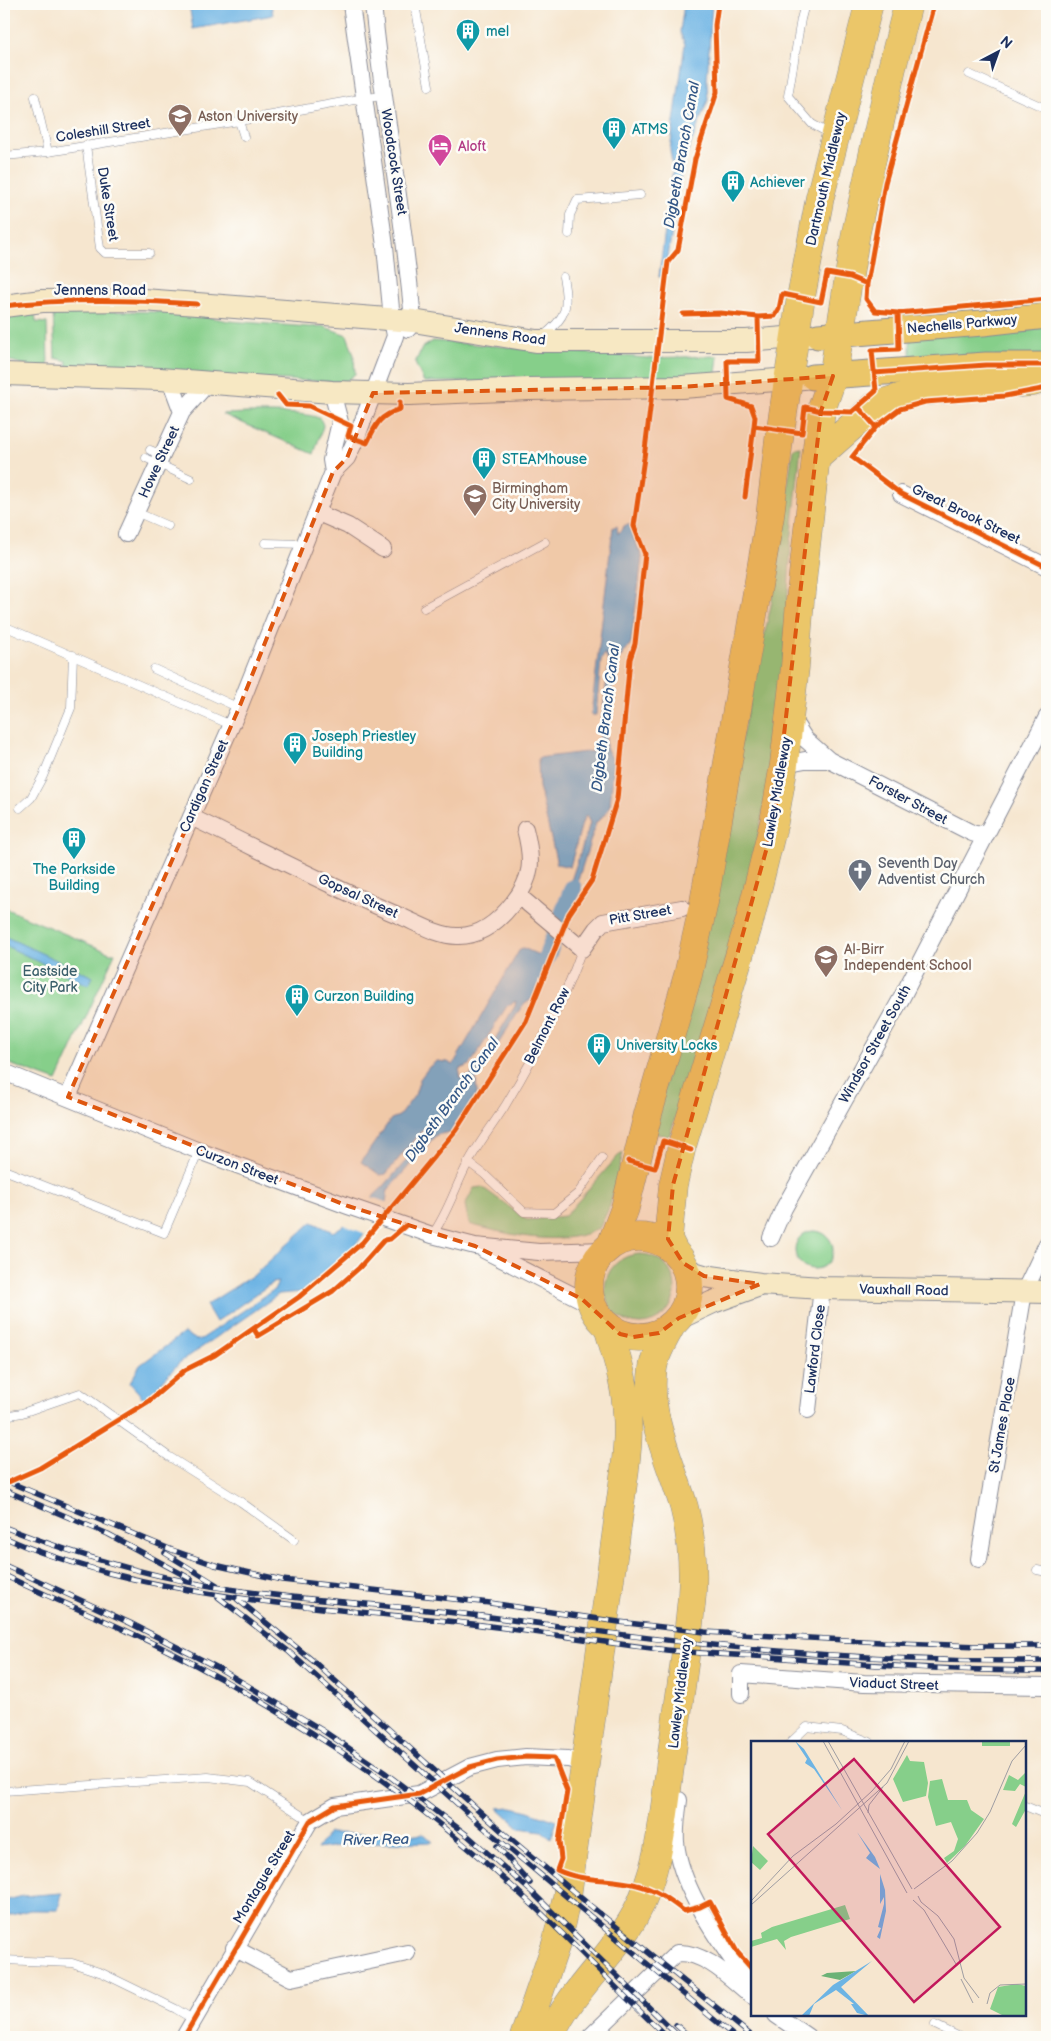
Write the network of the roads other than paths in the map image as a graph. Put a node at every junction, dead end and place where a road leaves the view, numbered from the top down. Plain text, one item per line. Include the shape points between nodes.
1 (351, 4) edge
2 (373, 4) edge
3 (415, 4) edge
4 (806, 4) edge
5 (869, 4) edge
6 (908, 4) edge
7 (969, 74) dead end
8 (429, 86) dead end
9 (35, 96) dead end
10 (384, 96) junction
11 (365, 98) junction
12 (1047, 109) edge
13 (239, 121) junction
14 (244, 137) dead end
15 (835, 137) junction
16 (86, 145) junction
17 (48, 152) junction
18 (4, 156) edge
19 (640, 195) dead end
20 (569, 234) dead end
21 (149, 253) dead end
22 (563, 277) dead end
23 (4, 306) edge
24 (1047, 316) edge
25 (400, 325) junction
26 (536, 341) junction
27 (814, 356) junction
28 (1047, 365) edge
29 (4, 374) edge
30 (1047, 377) edge
31 (170, 380) junction
32 (208, 383) junction
33 (359, 389) junction
34 (182, 412) junction
35 (154, 456) junction
36 (818, 457) junction
37 (333, 472) junction
38 (191, 479) dead end
39 (901, 494) dead end
40 (136, 512) junction
41 (318, 513) junction
42 (168, 526) dead end
43 (126, 534) dead end
44 (545, 542) dead end
45 (264, 543) dead end
46 (305, 544) junction
47 (382, 549) dead end
48 (1047, 567) edge
49 (424, 608) dead end
50 (4, 626) edge
51 (73, 656) junction
52 (154, 670) dead end
53 (239, 708) junction
54 (790, 716) junction
55 (1047, 717) edge
56 (232, 725) junction
57 (829, 760) junction
58 (784, 764) junction
59 (20, 808) dead end
60 (191, 816) junction
61 (525, 829) dead end
62 (988, 830) junction
63 (519, 896) junction
64 (682, 908) dead end
65 (582, 949) junction
66 (4, 1072) edge
67 (68, 1097) junction
68 (199, 1150) junction
69 (602, 1158) dead end
70 (468, 1162) junction
71 (4, 1170) edge
72 (432, 1235) junction
73 (771, 1238) dead end
74 (1047, 1244) edge
75 (475, 1246) junction
76 (608, 1248) junction
77 (678, 1257) junction
78 (760, 1284) junction
79 (822, 1288) junction
80 (1024, 1292) junction
81 (1047, 1292) edge
82 (592, 1305) junction
83 (675, 1322) junction
84 (608, 1327) junction
85 (808, 1410) dead end
86 (4, 1416) edge
87 (294, 1540) dead end
88 (979, 1559) dead end
89 (1037, 1570) dead end
90 (1047, 1572) edge
91 (685, 1656) junction
92 (1047, 1686) edge
93 (741, 1694) dead end
94 (792, 1741) edge
95 (867, 1741) edge
96 (585, 1763) junction
97 (4, 1791) edge
98 (1026, 1806) edge
99 (1047, 1815) edge
100 (310, 1821) junction
101 (234, 1948) junction
102 (406, 1953) dead end
103 (4, 1960) edge
104 (751, 1985) edge
105 (751, 1995) edge
106 (777, 2016) edge
107 (194, 2020) junction
108 (935, 2026) dead end
109 (184, 2037) edge
110 (524, 2037) edge
111 (550, 2037) edge
112 (590, 2037) edge
113 (808, 2037) edge
114 (960, 2037) edge

1 - 11 street, Woodcock Street
2 - 10 street, Woodcock Street
3 - 8 lane
4 - 15 lane via 800,19 788,96 812,124
5 - 15 highway, Dartmouth Middleway
6 - 27 highway via 858,223
7 - 12 lane
9 - 17 lane
10 - 11 lane, Coleshill Street
10 - 25 street, Woodcock Street via 407,249
11 - 13 lane, Coleshill Street
11 - 25 street, Woodcock Street via 385,246
13 - 14 lane
13 - 16 lane, Coleshill Street
15 - 27 highway, Dartmouth Middleway via 820,197
16 - 17 lane, Coleshill Street
16 - 21 lane, Duke Street via 100,248 105,253
17 - 18 lane, Coleshill Street
19 - 20 lane via 576,200 570,215
22 - 26 lane via 567,308 558,324
23 - 25 main road, Jennens Road via 42,301 143,300
24 - 27 main road, Nechells Parkway via 984,323
25 - 26 main road, Jennens Road
25 - 33 street
26 - 27 main road, Jennens Road via 746,341
27 - 28 main road via 986,366
27 - 33 main road via 682,387 409,394
27 - 36 highway, Lawley Middleway via 822,412
27 - 76 highway via 770,516 704,902 688,975 625,1208
29 - 31 main road
30 - 36 highway via 1033,382 918,392 876,405
31 - 32 main road
31 - 34 street, Howe Street
32 - 33 main road
32 - 34 street, Howe Street
33 - 37 street, Cardigan Street via 340,422 331,460
33 - 37 street, Cardigan Street via 347,458
34 - 35 street, Howe Street
35 - 38 lane
35 - 40 street, Howe Street
36 - 54 highway, Lawley Middleway
37 - 41 street, Cardigan Street
39 - 48 street, Great Brook Street
40 - 42 lane, Howe Street
40 - 43 street, Howe Street
41 - 46 street, Cardigan Street
41 - 47 street via 348,526
44 - 49 lane
45 - 46 lane
46 - 53 street, Cardigan Street
50 - 51 lane
51 - 56 lane via 140,682
51 - 59 lane via 71,708 43,776 31,798
52 - 53 lane
53 - 56 street, Cardigan Street
54 - 57 street, Forster Street via 805,739
54 - 58 highway, Lawley Middleway
55 - 62 street, Windsor Street South
56 - 60 street, Cardigan Street
57 - 58 street, Forster Street
57 - 62 street, Forster Street via 974,834
58 - 77 highway, Lawley Middleway via 774,822 749,923 672,1185 668,1239
60 - 63 street, Gopsal Street via 374,905 447,935 466,936 480,932 504,915
60 - 67 street, Cardigan Street
61 - 63 street via 530,876
62 - 73 street, Windsor Street South via 901,999 784,1208
63 - 65 street
64 - 65 street, Pitt Street via 604,922
65 - 70 lane, Belmont Row via 546,1032 506,1105
66 - 67 street, Curzon Street
67 - 68 street, Curzon Street
68 - 71 lane via 164,1233
68 - 72 street, Curzon Street
69 - 70 lane via 578,1193 554,1213 524,1212
70 - 72 lane, Belmont Row
72 - 75 street, Curzon Street
74 - 80 street, St James Place
75 - 76 street, Curzon Street via 539,1252
75 - 82 street, Curzon Street
76 - 77 highway via 627,1238 644,1237 660,1241
76 - 82 highway via 592,1270 589,1293
77 - 78 main road, Vauxhall Road via 694,1273
77 - 83 highway via 687,1272 689,1291 684,1310
78 - 79 main road, Vauxhall Road
78 - 83 main road, Vauxhall Road via 713,1302
79 - 80 main road, Vauxhall Road
79 - 85 street, Lawford Close
80 - 81 main road, Vauxhall Road
80 - 88 street, St James Place
82 - 84 highway
83 - 84 highway via 653,1335 633,1337
83 - 91 highway, Lawley Middleway via 655,1357 652,1391 654,1411 690,1537 692,1593
84 - 96 highway via 623,1382 628,1436
86 - 87 lane via 80,1393
89 - 90 lane
91 - 104 street via 690,1707 676,1827 680,1863 700,1908
91 - 111 highway, Lawley Middleway via 659,1846 648,1888 624,1933 565,2007
92 - 93 street, Viaduct Street via 864,1683 741,1674
94 - 95 lane via 807,1727 842,1731
96 - 100 street, Montague Street via 526,1757 497,1760 470,1768 419,1794 335,1806
96 - 110 highway via 558,1935
97 - 100 lane via 208,1777 250,1782
98 - 99 lane
100 - 101 street, Montague Street
101 - 102 street via 291,1978
101 - 107 street, Montague Street
103 - 107 lane via 72,1962 102,1973
105 - 112 street via 707,1962 677,1953
106 - 113 street
107 - 109 street, Montague Street
108 - 114 lane

